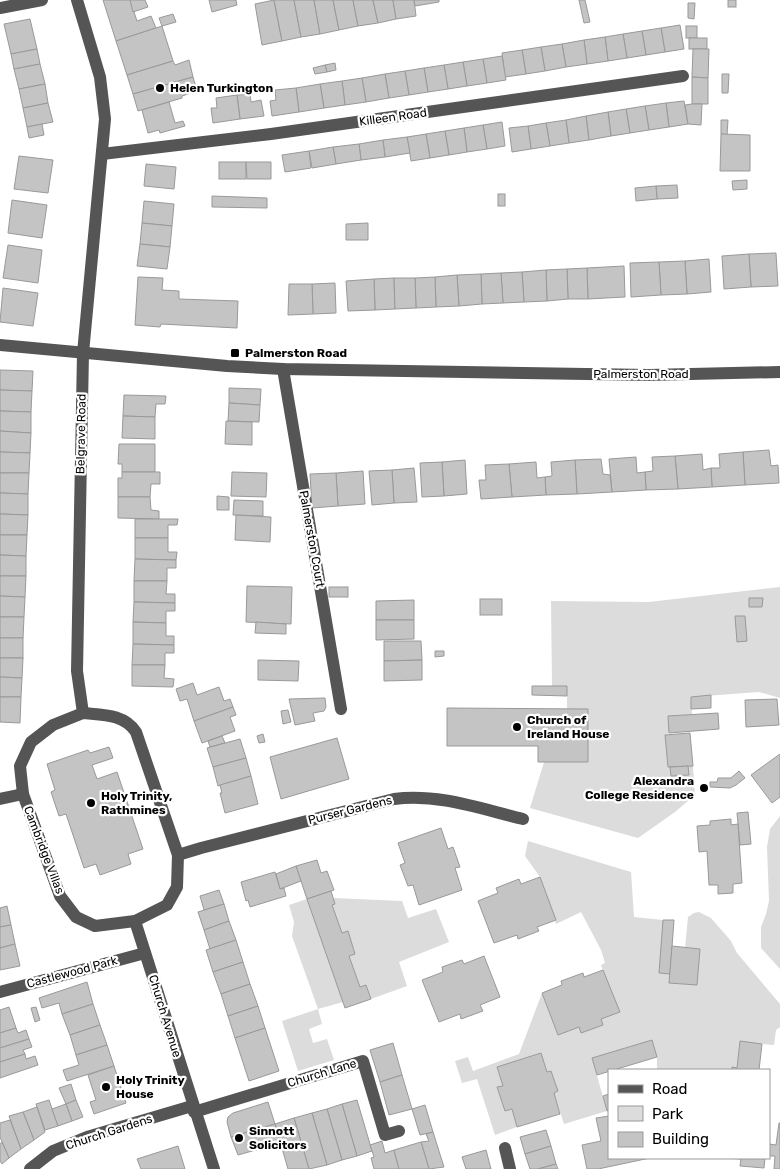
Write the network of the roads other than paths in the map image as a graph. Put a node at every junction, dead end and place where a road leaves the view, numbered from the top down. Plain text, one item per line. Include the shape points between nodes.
1 (42, 0) edge
2 (77, 0) edge
3 (0, 8) edge
4 (682, 76) dead end
5 (102, 154) junction
6 (0, 345) edge
7 (83, 353) junction
8 (283, 369) junction
9 (780, 372) edge
10 (341, 709) dead end
11 (83, 713) junction
12 (23, 794) junction
13 (0, 799) edge
14 (523, 820) dead end
15 (178, 855) junction
16 (135, 921) junction
17 (145, 953) junction
18 (0, 992) edge
19 (193, 1109) junction
20 (399, 1131) dead end
21 (505, 1148) dead end
22 (30, 1169) edge
23 (214, 1169) edge
24 (510, 1169) edge

1 - 3 street
2 - 5 street, Belgrave Road via 100,76 105,119
4 - 5 street, Killeen Road via 271,134
5 - 7 street, Belgrave Road
6 - 7 street, Palmerston Road
7 - 8 street, Palmerston Road
7 - 11 street, Belgrave Road via 77,671
8 - 9 street, Palmerston Road via 649,375
8 - 10 street, Palmerston Court
11 - 12 street, Cambridge Villas via 53,725 31,742 20,766
11 - 15 street, Cambridge Villas via 112,715 131,724
12 - 13 street
12 - 16 street, Cambridge Villas via 60,896 76,917 95,926
14 - 15 street, Purser Gardens via 447,801 412,796
15 - 16 street, Cambridge Villas via 177,887 167,905
16 - 17 street, Church Avenue
17 - 18 street, Castlewood Park
17 - 19 street, Church Avenue
19 - 20 street, Church Lane via 363,1061 385,1135
19 - 22 street, Church Gardens via 87,1137 54,1151
19 - 23 street, Church Avenue
21 - 24 street

